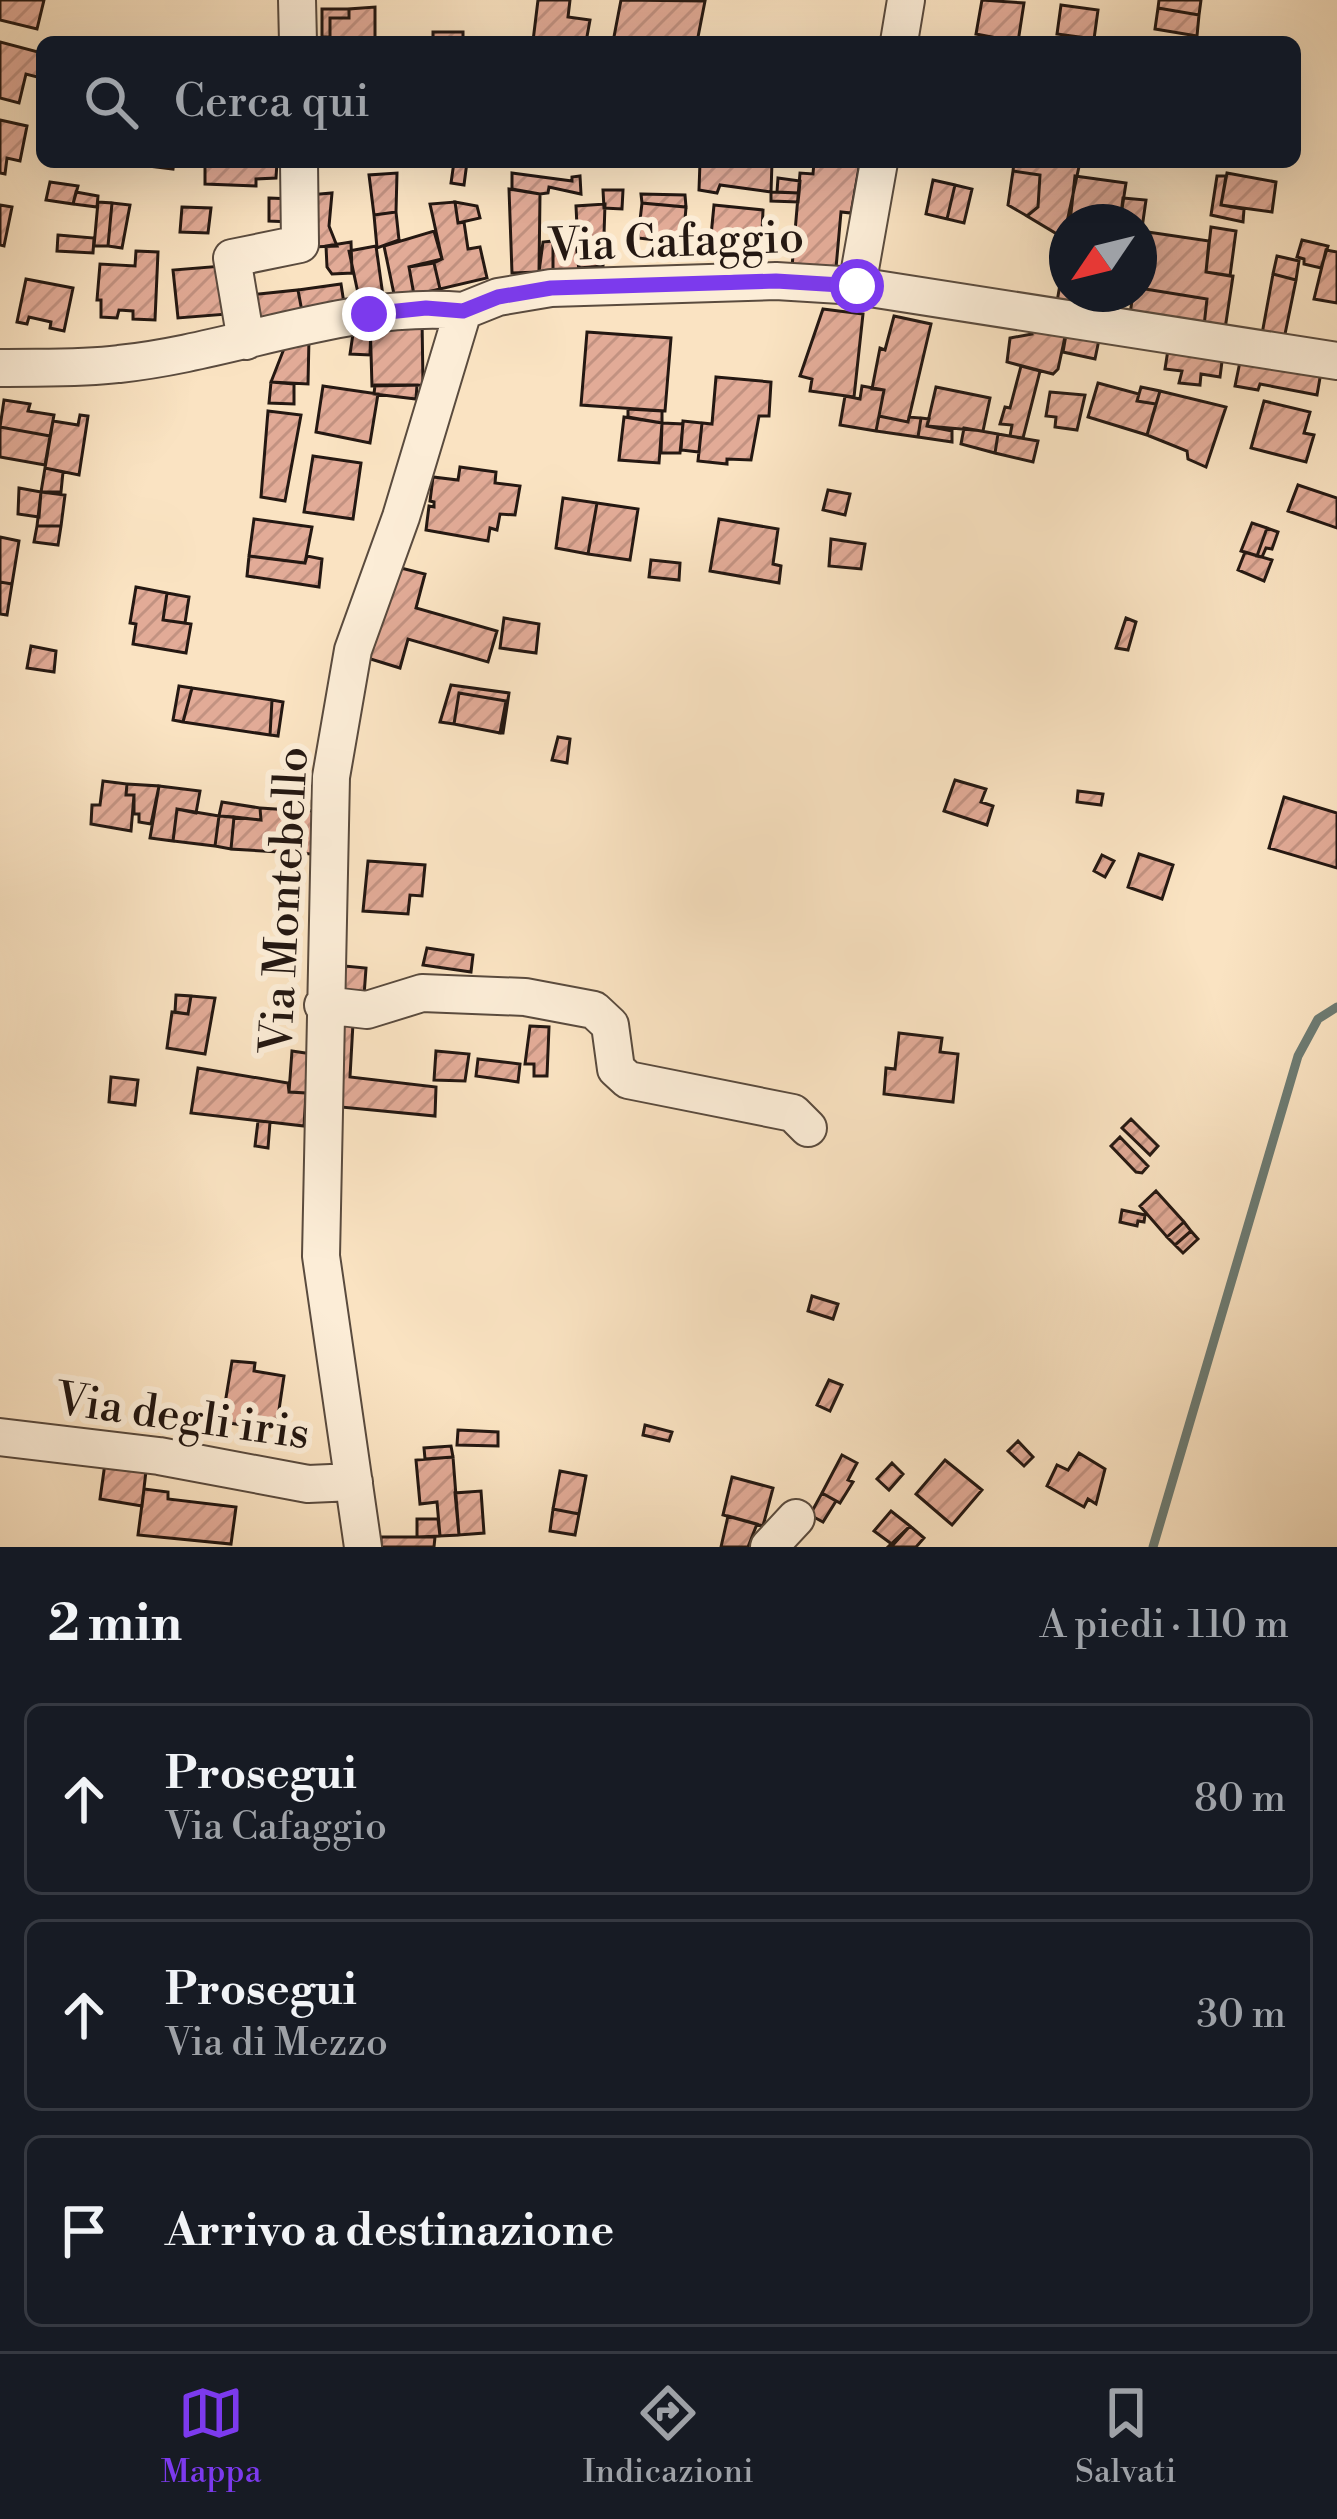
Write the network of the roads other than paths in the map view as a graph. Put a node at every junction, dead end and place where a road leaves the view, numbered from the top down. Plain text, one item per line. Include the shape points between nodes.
1 (297, 0) edge
2 (906, 0) edge
3 (298, 36) edge
4 (900, 36) edge
5 (299, 168) edge
6 (878, 168) edge
7 (857, 286) junction
8 (463, 311) junction
9 (246, 341) junction
10 (1337, 361) edge
11 (0, 368) edge
12 (323, 1005) junction
13 (808, 1128) dead end
14 (0, 1437) edge
15 (354, 1482) junction
16 (796, 1518) dead end
17 (364, 1547) edge
18 (769, 1547) edge

1 - 3 street
2 - 4 street
5 - 9 street via 300,244 232,258
6 - 7 street
7 - 8 street, Via Cafaggio via 551,288
7 - 10 street, Via Cafaggio
8 - 9 street via 369,314
8 - 12 street, Via Montebello via 353,650 331,777
9 - 11 street via 118,364
12 - 13 street via 367,1010 422,993 593,1010 610,1025 616,1069 628,1080 793,1112
12 - 15 street, Via Montebello via 321,1256
14 - 15 street, Via degli iris via 308,1484
15 - 17 street, Via Montebello
16 - 18 street

